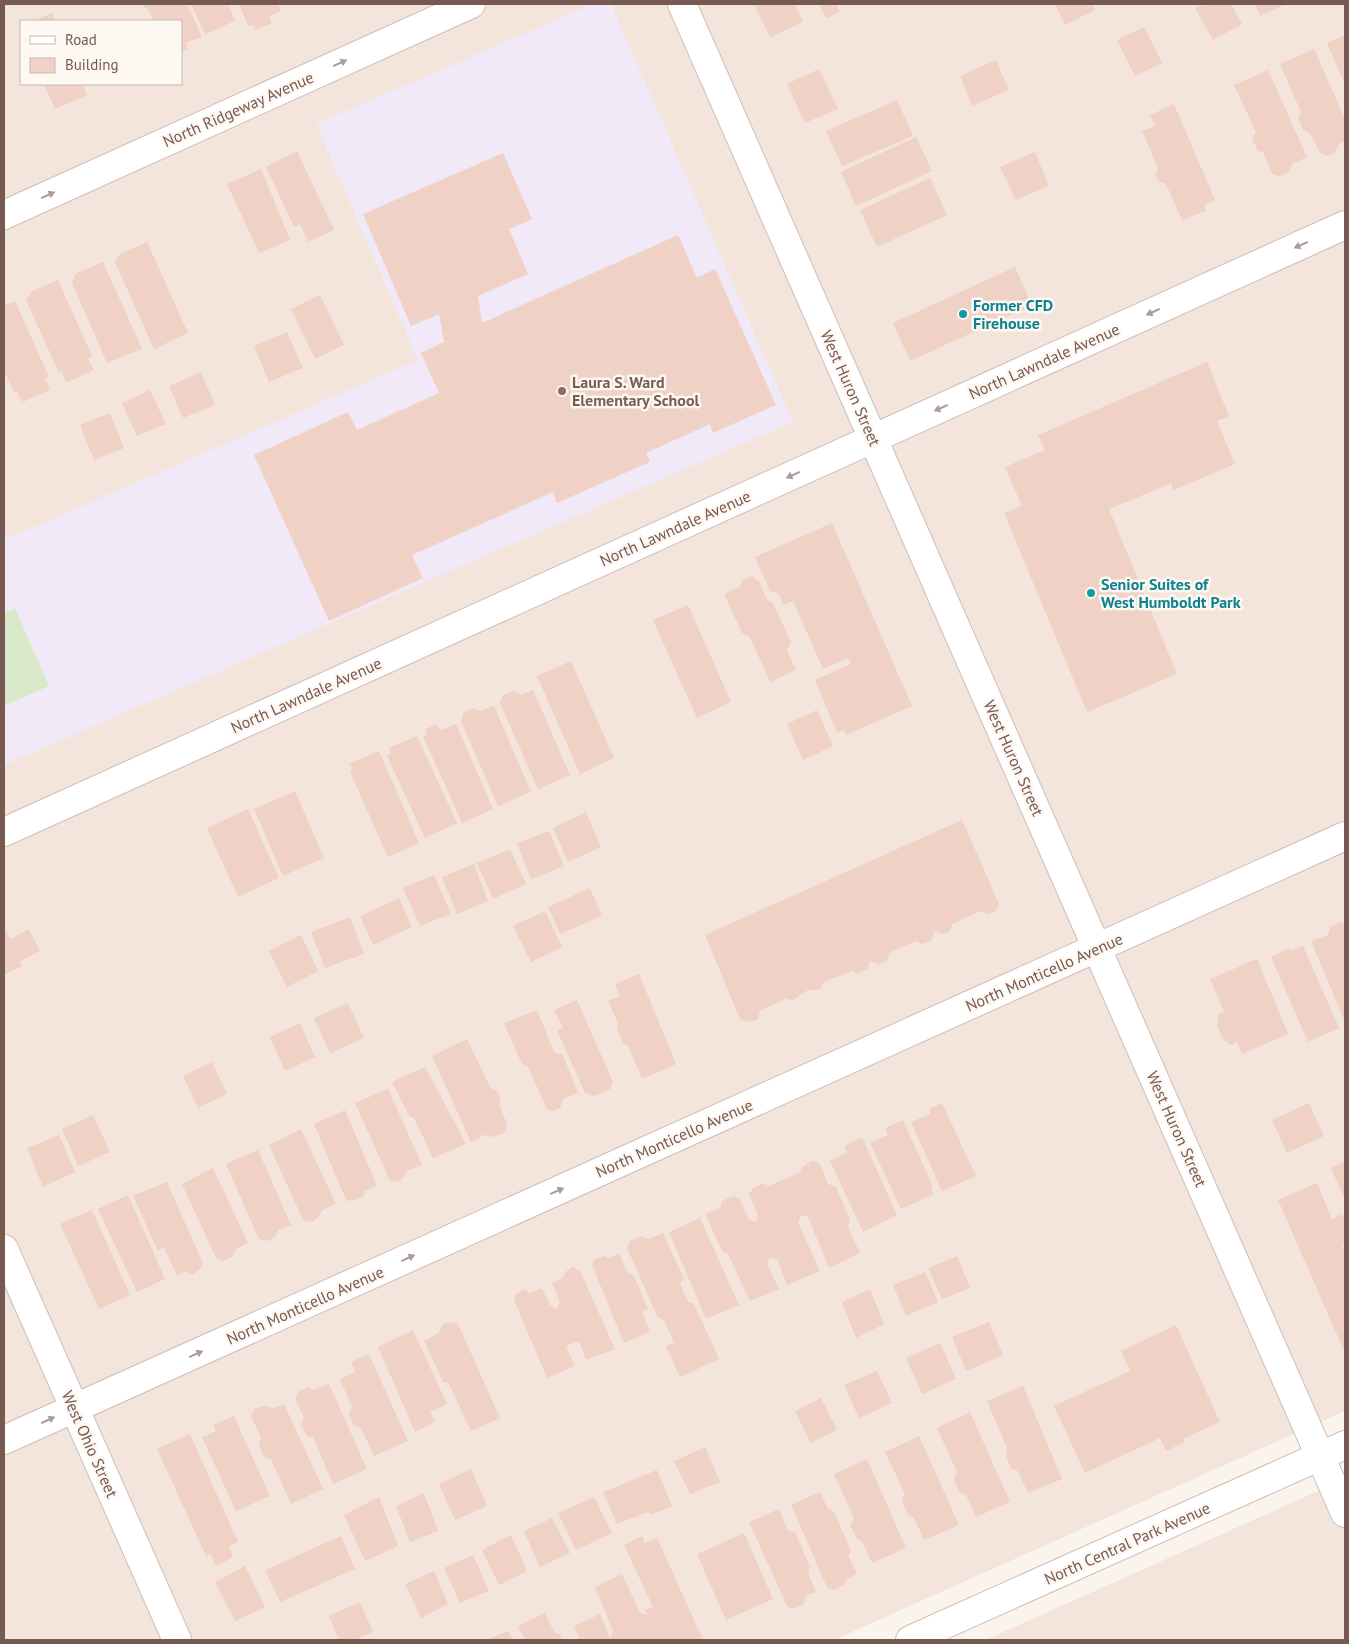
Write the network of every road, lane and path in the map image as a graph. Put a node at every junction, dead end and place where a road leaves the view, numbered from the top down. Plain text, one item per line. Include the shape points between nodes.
1 (471, 4) edge
2 (682, 4) edge
3 (4, 215) edge
4 (1345, 225) edge
5 (873, 438) junction
6 (4, 832) edge
7 (1345, 836) edge
8 (1097, 948) junction
9 (4, 1248) edge
10 (74, 1408) junction
11 (4, 1440) edge
12 (1345, 1446) edge
13 (1321, 1456) junction
14 (1345, 1513) edge
15 (177, 1640) edge
16 (910, 1640) edge

3 -> 1 street, North Ridgeway Avenue
2 - 5 street, West Huron Street
4 -> 5 street, North Lawndale Avenue
5 -> 6 street, North Lawndale Avenue
5 - 8 street, West Huron Street
7 - 8 street, North Monticello Avenue
10 -> 8 street, North Monticello Avenue
8 - 13 street, West Huron Street
9 - 10 street, West Ohio Street
11 -> 10 street, North Monticello Avenue
10 - 15 street, West Ohio Street
12 - 13 street, North Central Park Avenue
13 - 14 street, West Huron Street
13 - 16 street, North Central Park Avenue

